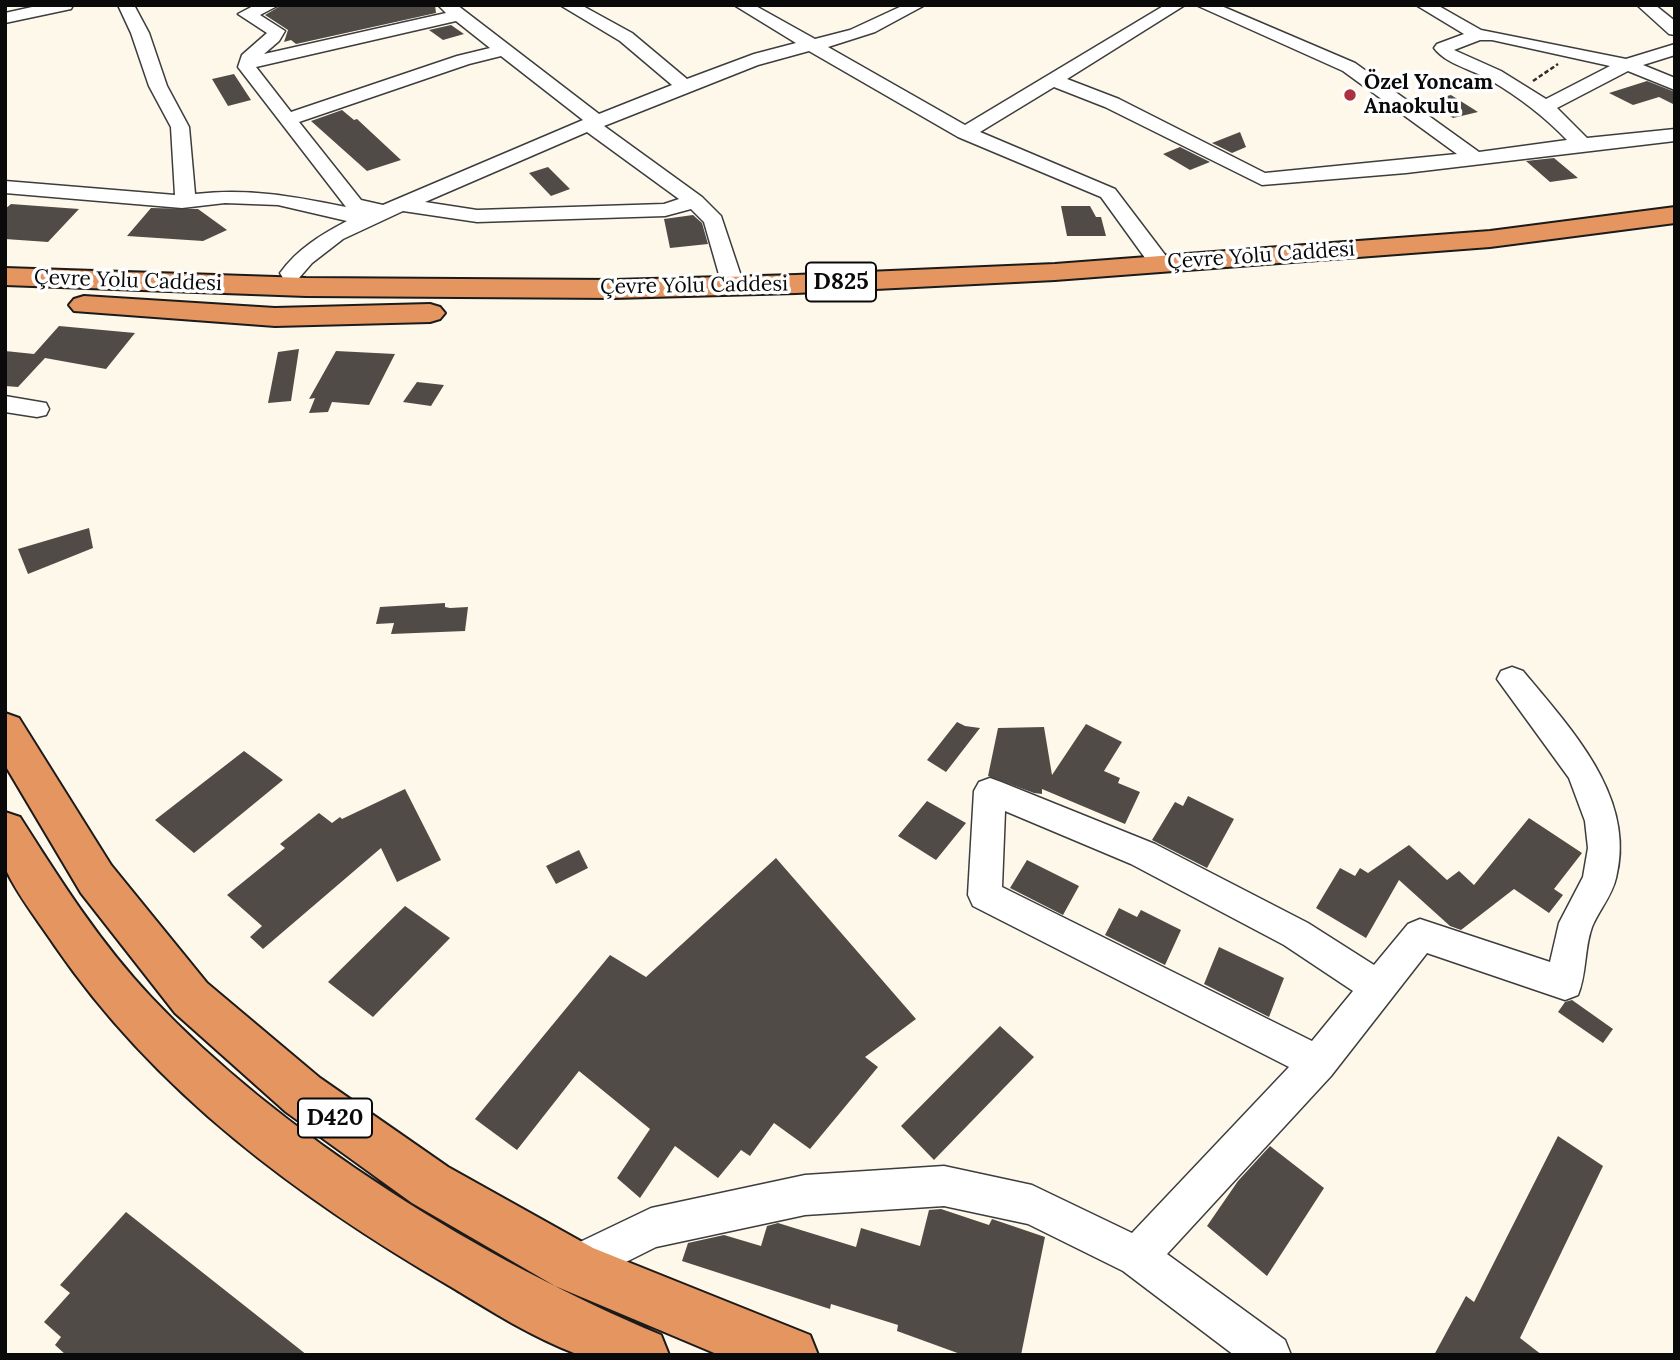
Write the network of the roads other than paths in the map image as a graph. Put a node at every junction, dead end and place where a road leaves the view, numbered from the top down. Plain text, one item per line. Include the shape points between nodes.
1 (65, 5) edge
2 (126, 5) edge
3 (271, 5) edge
4 (568, 5) edge
5 (742, 5) edge
6 (917, 5) edge
7 (1177, 5) edge
8 (1204, 5) edge
9 (1424, 5) edge
10 (1645, 5) edge
11 (453, 10) edge
12 (5, 18) edge
13 (1675, 30) edge
14 (1478, 35) junction
15 (806, 44) junction
16 (1675, 49) edge
17 (503, 50) junction
18 (248, 63) junction
19 (1627, 64) junction
20 (1055, 81) junction
21 (1675, 85) edge
22 (685, 87) junction
23 (1545, 107) junction
24 (287, 120) junction
25 (594, 124) junction
26 (965, 133) junction
27 (1675, 135) edge
28 (1582, 144) junction
29 (1475, 158) junction
30 (5, 187) edge
31 (695, 201) junction
32 (182, 202) junction
33 (394, 208) junction
34 (1675, 215) edge
35 (365, 222) junction
36 (1675, 239) edge
37 (5, 261) edge
38 (1161, 264) junction
39 (291, 273) junction
40 (5, 276) edge
41 (733, 285) junction
42 (5, 288) edge
43 (489, 298) junction
44 (5, 300) edge
45 (5, 404) edge
46 (37, 409) dead end
47 (1512, 679) dead end
48 (5, 729) edge
49 (5, 830) edge
50 (1380, 988) junction
51 (1318, 1063) junction
52 (1137, 1257) junction
53 (574, 1267) junction
54 (626, 1352) edge
55 (790, 1355) edge
56 (1270, 1355) edge

1 - 12 street
2 - 32 street via 158,86 180,127 186,192
3 - 18 street via 246,14 276,30
4 - 22 street via 626,37
5 - 15 street
6 - 15 street via 842,38
7 - 20 street
8 - 29 street via 1349,67
9 - 14 street
10 - 13 street
11 - 17 street
11 - 18 street
14 - 19 street
14 - 23 street via 1443,48
15 - 22 street
15 - 26 street
16 - 19 street
17 - 24 street
17 - 25 street
18 - 24 street
19 - 21 street
19 - 23 street
20 - 26 street
20 - 29 street via 1112,103 1262,179
22 - 25 street
23 - 28 street
24 - 33 street via 354,204
25 - 31 street
25 - 33 street
26 - 38 street via 1108,193
27 - 28 street
28 - 29 street
30 - 32 street
31 - 33 street via 665,210 477,216
31 - 41 street via 715,220
32 - 35 street via 225,197 278,199 350,214
33 - 35 street
34 - 38 highway, Çevre Yolu Caddesi / D825 via 1490,239
35 - 39 street via 331,237
36 - 43 highway, Çevre Yolu Caddesi / D825 via 1521,260 791,303
37 - 39 highway
38 - 41 highway, Çevre Yolu Caddesi / D825
39 - 43 highway via 448,282
40 - 43 highway, Çevre Yolu Caddesi / D825
41 - 43 highway, Çevre Yolu Caddesi / D825
42 - 43 highway, Çevre Yolu Caddesi / D825
43 - 44 highway via 426,313 275,317
45 - 46 street
47 - 50 street via 1576,758 1597,804 1604,840 1600,878 1574,929 1565,983 1420,936
48 - 53 highway, D420 via 96,879 191,998 303,1095 430,1185
49 - 54 highway, D420 via 57,912 133,1012 239,1114 386,1217 527,1303
50 - 51 street
50 - 51 street via 1297,934 1143,854 990,791 985,895
51 - 52 street
52 - 53 street via 1032,1205 944,1186 805,1195 651,1227
52 - 56 street
53 - 55 highway, D420

